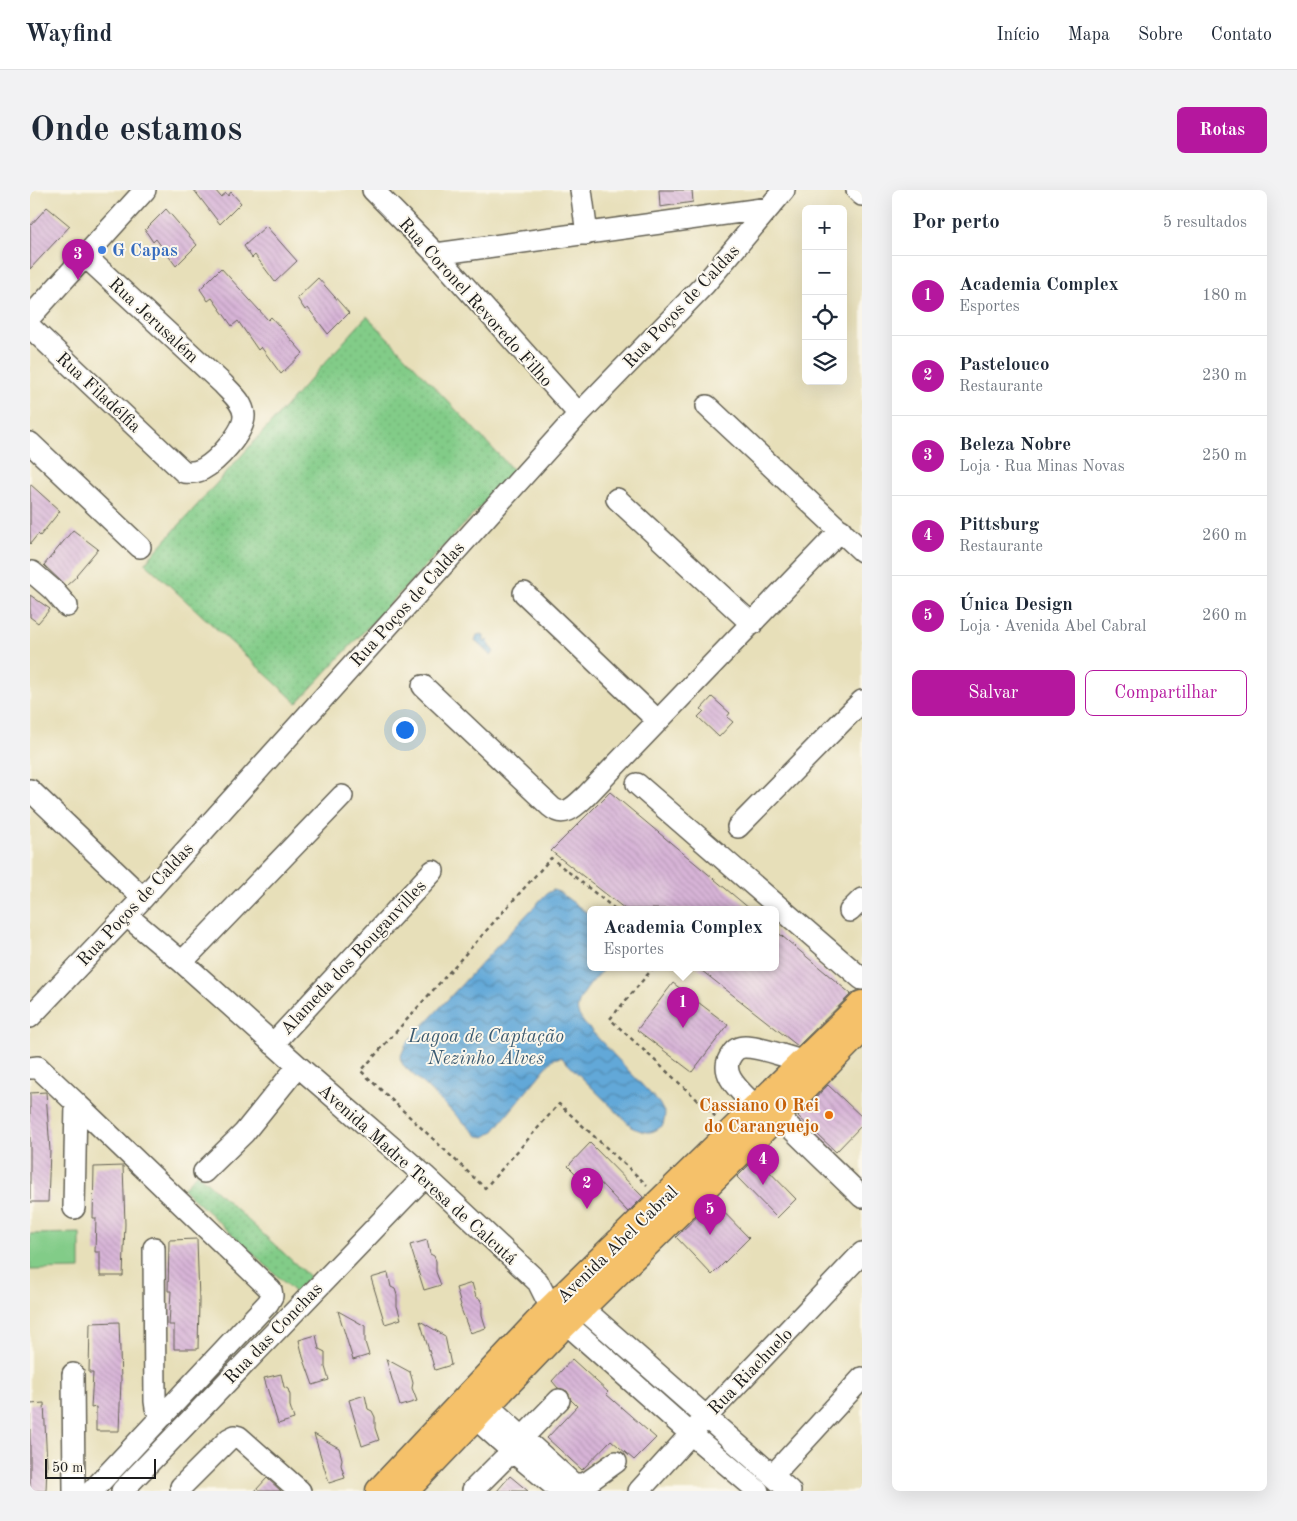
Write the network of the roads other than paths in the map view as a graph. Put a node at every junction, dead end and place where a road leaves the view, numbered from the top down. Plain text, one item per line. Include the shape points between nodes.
1 (145, 190) edge
2 (373, 190) edge
3 (581, 190) edge
4 (784, 190) edge
5 (856, 190) edge
6 (862, 195) edge
7 (769, 208) junction
8 (587, 234) junction
9 (436, 254) junction
10 (86, 256) junction
11 (30, 317) edge
12 (30, 327) edge
13 (707, 406) dead end
14 (579, 414) junction
15 (30, 443) edge
16 (168, 457) joint
17 (617, 499) dead end
18 (841, 530) junction
19 (140, 547) dead end
20 (862, 551) edge
21 (30, 573) edge
22 (524, 593) dead end
23 (67, 606) dead end
24 (752, 624) junction
25 (423, 686) dead end
26 (862, 701) edge
27 (658, 721) junction
28 (636, 784) dead end
29 (31, 792) edge
30 (342, 796) dead end
31 (738, 827) dead end
32 (433, 871) dead end
33 (777, 906) edge
34 (779, 907) edge
35 (133, 908) junction
36 (184, 959) junction
37 (862, 979) edge
38 (862, 1004) edge
39 (30, 1017) edge
40 (862, 1029) edge
41 (275, 1041) junction
42 (802, 1061) junction
43 (298, 1066) junction
44 (30, 1068) edge
45 (76, 1103) junction
46 (766, 1108) junction
47 (204, 1172) dead end
48 (425, 1176) junction
49 (862, 1197) edge
50 (74, 1208) dead end
51 (154, 1248) dead end
52 (862, 1253) edge
53 (567, 1308) junction
54 (72, 1374) dead end
55 (862, 1378) edge
56 (559, 1400) dead end
57 (474, 1405) junction
58 (164, 1415) junction
59 (706, 1416) junction
60 (691, 1434) junction
61 (517, 1444) junction
62 (616, 1462) dead end
63 (773, 1475) junction
64 (181, 1486) dead end
65 (389, 1490) edge
66 (473, 1490) edge
67 (74, 1491) edge
68 (92, 1491) edge
69 (122, 1491) edge
70 (300, 1491) edge
71 (639, 1491) edge
72 (758, 1491) edge
73 (790, 1491) edge

1 - 10 street
2 - 9 street, Rua Coronel Revoredo Filho
3 - 8 street
4 - 7 street, Rua Poços de Caldas
5 - 6 street
7 - 8 street
7 - 14 street, Rua Poços de Caldas via 704,285
8 - 9 street
9 - 14 street, Rua Coronel Revoredo Filho
10 - 11 street
10 - 16 street, Rua Jerusalém via 223,384 238,400 244,414 234,440 204,468 184,472
12 - 16 street, Rua Filadélfia
13 - 18 street
14 - 35 street, Rua Poços de Caldas
15 - 19 street
17 - 24 street
18 - 20 street
18 - 24 street
21 - 23 street via 53,590
22 - 27 street
24 - 27 street
25 - 27 street via 559,812 571,809 587,795
26 - 31 street
28 - 33 street
29 - 35 street, Avenida Madre Teresa de Calcutá
30 - 36 street
32 - 41 street, Alameda dos Bouganvilles
34 - 37 street
35 - 36 street, Avenida Madre Teresa de Calcutá
35 - 39 street, Rua Poços de Caldas
36 - 41 street, Avenida Madre Teresa de Calcutá
38 - 42 main road, Avenida Abel Cabral
40 - 46 main road, Avenida Abel Cabral
41 - 43 street, Avenida Madre Teresa de Calcutá
42 - 46 main road, Avenida Abel Cabral
42 - 46 street via 746,1047 735,1050 727,1064 727,1074
43 - 47 street via 244,1133
43 - 48 street, Avenida Madre Teresa de Calcutá
44 - 45 street via 38,1067
45 - 50 street
45 - 58 street via 271,1290 268,1304
46 - 49 street
46 - 53 main road, Avenida Abel Cabral via 755,1138
48 - 53 street, Avenida Madre Teresa de Calcutá
48 - 69 street, Rua das Conchas
51 - 58 street via 155,1401 156,1408
52 - 59 street, Rua Riachuelo
53 - 57 main road, Avenida Abel Cabral
53 - 59 street, Avenida Madre Teresa de Calcutá
53 - 60 street, Avenida Madre Teresa de Calcutá
54 - 67 street
55 - 63 street
56 - 61 street
57 - 61 street
57 - 65 main road, Avenida Abel Cabral
58 - 68 street
59 - 60 street, Rua Riachuelo
59 - 63 street, Avenida Madre Teresa de Calcutá
60 - 71 street, Rua Riachuelo
60 - 72 street, Avenida Madre Teresa de Calcutá
61 - 62 street via 570,1480 568,1484 588,1482
61 - 66 street
63 - 73 street, Avenida Madre Teresa de Calcutá
64 - 70 street via 228,1439 235,1436

